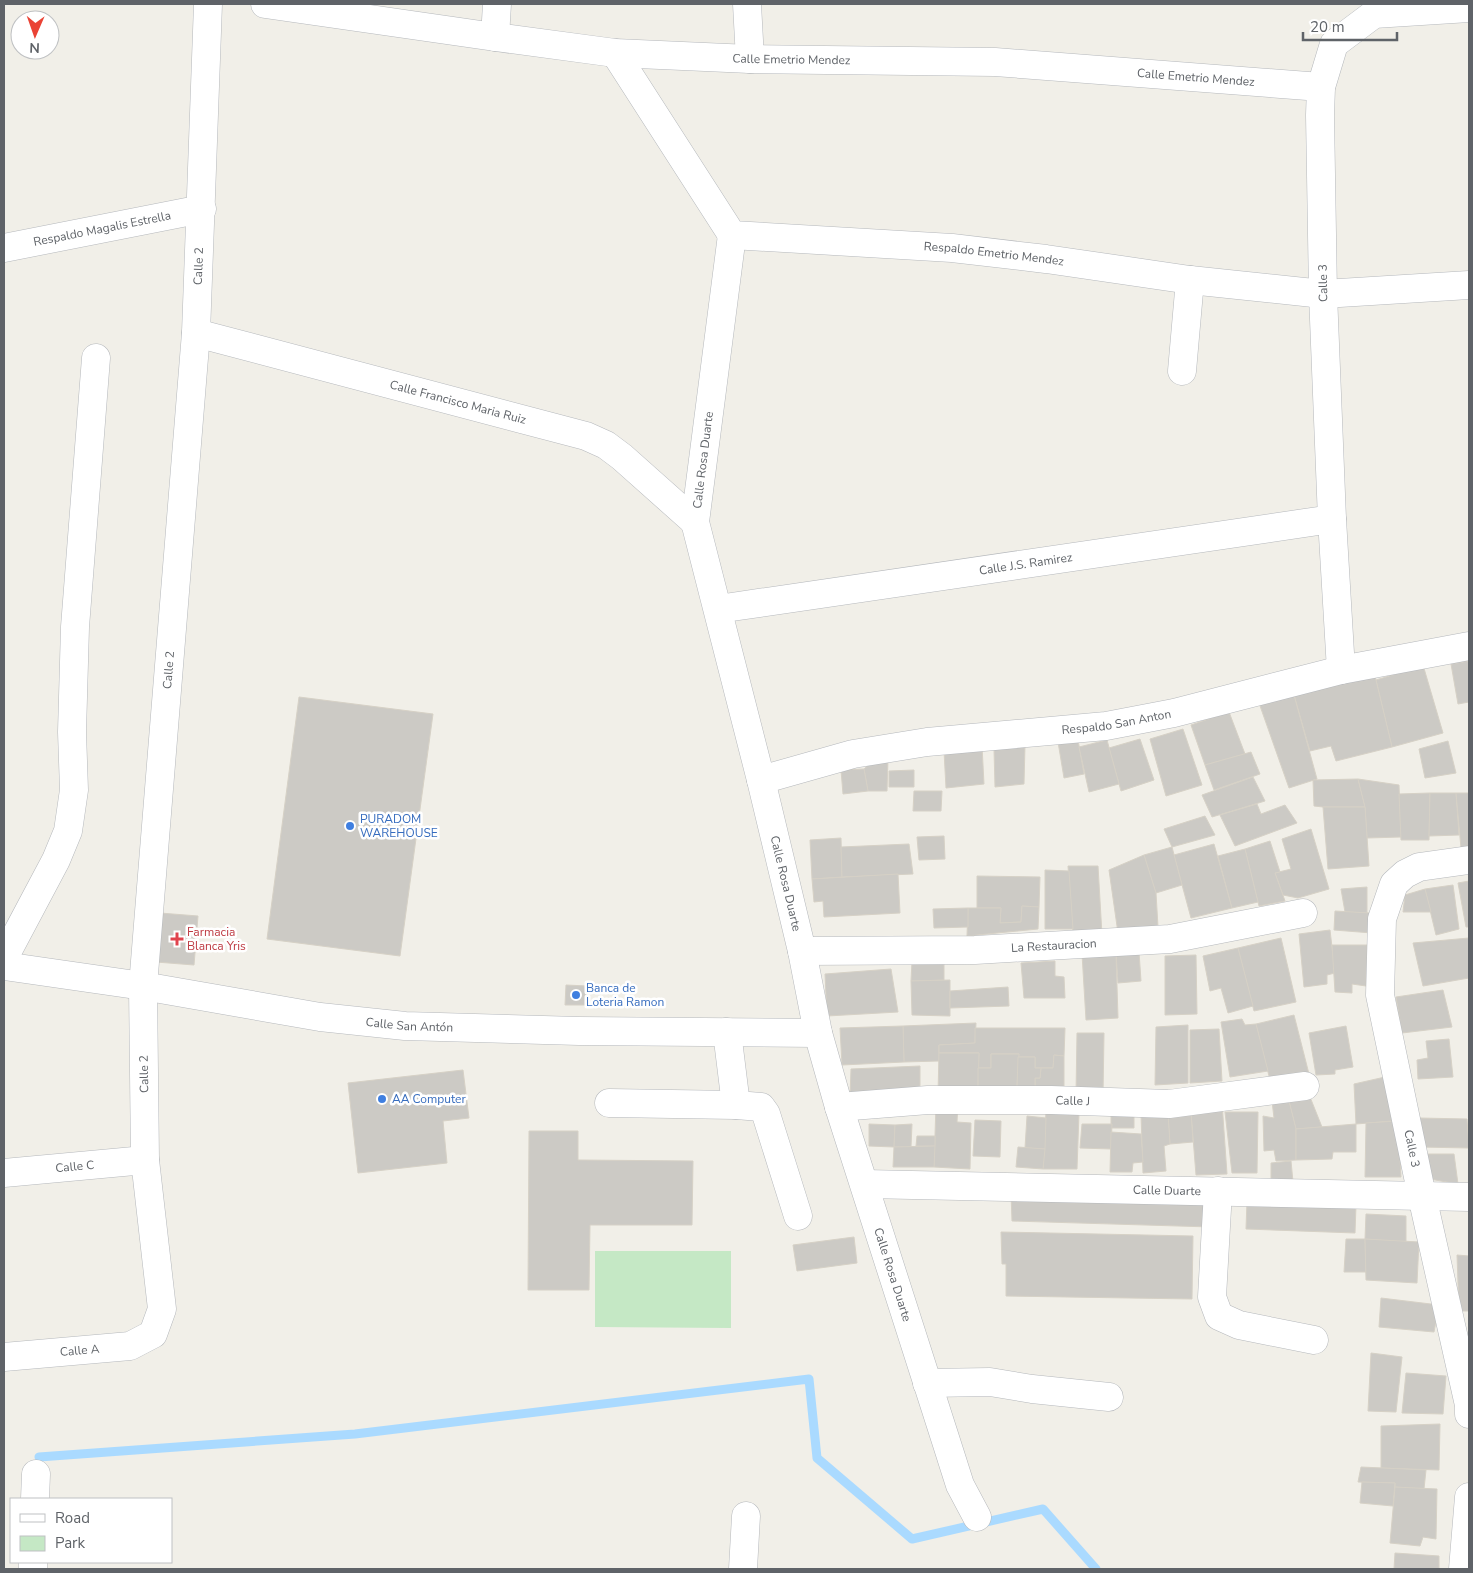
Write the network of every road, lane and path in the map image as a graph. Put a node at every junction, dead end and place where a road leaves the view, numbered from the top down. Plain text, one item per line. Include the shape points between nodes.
1 (208, 4) edge
2 (265, 4) edge
3 (498, 4) edge
4 (748, 4) edge
5 (1469, 8) edge
6 (495, 37) junction
7 (615, 53) junction
8 (750, 59) junction
9 (1321, 87) junction
10 (202, 209) junction
11 (732, 235) junction
12 (4, 248) edge
13 (1190, 280) junction
14 (1469, 285) edge
15 (1323, 294) junction
16 (196, 333) junction
17 (96, 358) dead end
18 (1182, 371) dead end
19 (1332, 519) junction
20 (695, 522) junction
21 (718, 609) junction
22 (1469, 646) edge
23 (1341, 670) junction
24 (761, 780) junction
25 (1469, 860) edge
26 (1303, 913) dead end
27 (802, 951) junction
28 (4, 958) edge
29 (4, 966) edge
30 (143, 986) junction
31 (727, 1032) junction
32 (818, 1033) junction
33 (1305, 1086) dead end
34 (609, 1104) dead end
35 (736, 1105) junction
36 (840, 1107) junction
37 (145, 1160) junction
38 (4, 1173) edge
39 (865, 1184) junction
40 (1218, 1191) junction
41 (1422, 1196) junction
42 (1469, 1197) edge
43 (798, 1216) dead end
44 (153, 1334) joint
45 (1314, 1340) dead end
46 (4, 1357) edge
47 (928, 1383) junction
48 (1110, 1397) dead end
49 (1469, 1405) edge
50 (1469, 1414) edge
51 (1469, 1497) edge
52 (746, 1516) dead end
53 (976, 1517) dead end
54 (743, 1569) edge
55 (1464, 1569) edge

1 - 10 street, Calle 2
2 - 6 street, Calle Emetrio Mendez
3 - 6 street
4 - 8 street
5 - 9 street, Calle 3 via 1374,14 1334,44
6 - 7 street, Calle Emetrio Mendez
7 - 8 street, Calle Emetrio Mendez
7 - 11 street
8 - 9 street, Calle Emetrio Mendez via 995,62
9 - 15 street, Calle 3
10 - 12 street, Respaldo Magalis Estrella
10 - 16 street, Calle 2
11 - 13 street, Respaldo Emetrio Mendez via 952,248
11 - 20 street, Calle Rosa Duarte
13 - 15 street, Respaldo Emetrio Mendez
13 - 18 street
14 - 15 street, Respaldo Emetrio Mendez
15 - 19 street, Calle 3
16 - 20 street, Calle Francisco Maria Ruiz via 586,436 622,457
16 - 30 street, Calle 2
17 - 28 street via 76,627 72,732 74,790 68,831
19 - 21 street, Calle J.S. Ramirez
19 - 23 street, Calle 3
20 - 21 street, Calle Rosa Duarte
21 - 24 street, Calle Rosa Duarte
22 - 23 street, Respaldo San Anton
23 - 24 street, Respaldo San Anton via 1174,713 1106,726 927,742 853,754
24 - 27 street, Calle Rosa Duarte
25 - 41 street, Calle 3 via 1419,867 1405,874 1394,884 1382,919 1380,995
26 - 27 street, La Restauracion via 1170,938 975,950
27 - 32 street, Calle Rosa Duarte
29 - 30 street, Calle San Antón
30 - 31 street, Calle San Antón via 320,1017 405,1026
30 - 37 street, Calle 2
31 - 32 street, Calle San Antón
31 - 35 street
32 - 36 street, Calle Rosa Duarte
33 - 36 street, Calle J via 1169,1104 928,1100
34 - 35 street
35 - 43 street via 760,1107 766,1114
36 - 39 street, Calle Rosa Duarte
37 - 38 street, Calle C
37 - 44 street, Calle 2 via 162,1308
39 - 40 street, Calle Duarte
39 - 47 street, Calle Rosa Duarte
40 - 41 street, Calle Duarte
40 - 45 street via 1212,1297 1219,1316 1239,1326
41 - 42 street, Calle Duarte
41 - 49 street, Calle 3
44 - 46 street, Calle A via 130,1346
47 - 48 street via 990,1382
47 - 53 street, Calle Rosa Duarte via 960,1485
49 - 50 street, Calle 3
51 - 55 street
52 - 54 street

